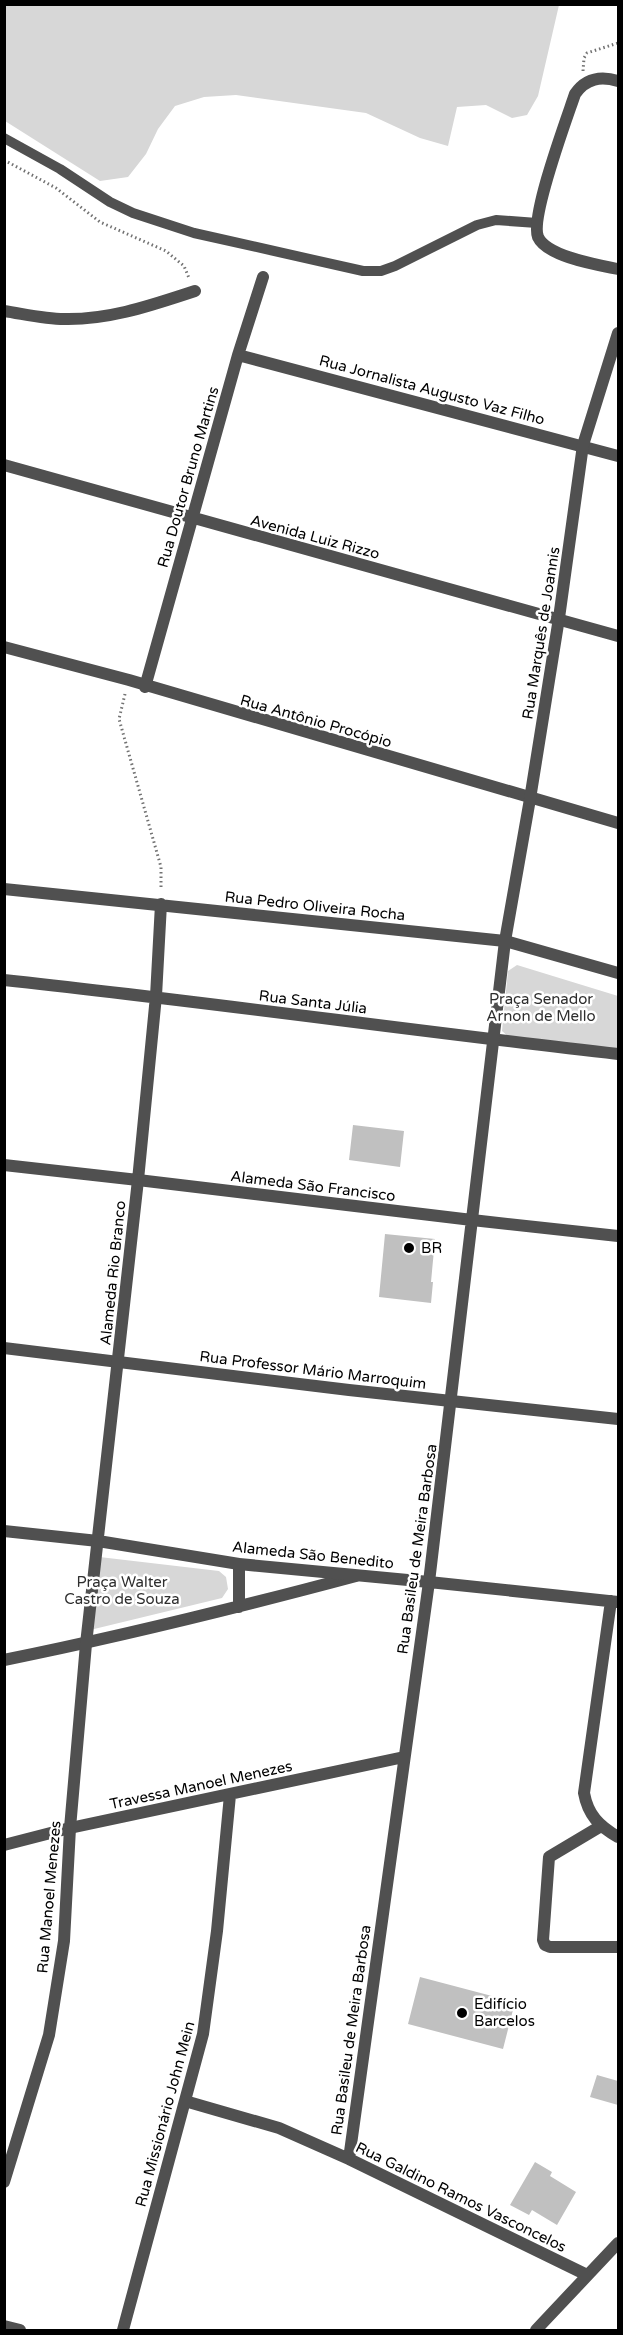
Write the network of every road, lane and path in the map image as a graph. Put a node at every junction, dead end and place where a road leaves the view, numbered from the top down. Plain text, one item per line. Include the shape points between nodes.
1 (618, 44) edge
2 (618, 81) edge
3 (587, 82) junction
4 (4, 138) edge
5 (4, 160) edge
6 (537, 223) junction
7 (618, 269) edge
8 (263, 277) dead end
9 (195, 291) joint
10 (4, 311) edge
11 (618, 333) edge
12 (238, 355) junction
13 (583, 445) junction
14 (618, 456) edge
15 (4, 465) edge
16 (192, 519) junction
17 (559, 618) junction
18 (618, 636) edge
19 (4, 647) edge
20 (129, 680) junction
21 (145, 687) junction
22 (530, 799) junction
23 (618, 823) edge
24 (4, 888) edge
25 (161, 904) junction
26 (505, 941) junction
27 (618, 973) edge
28 (4, 980) edge
29 (156, 996) junction
30 (493, 1040) junction
31 (618, 1053) edge
32 (4, 1165) edge
33 (138, 1180) junction
34 (472, 1220) junction
35 (618, 1236) edge
36 (4, 1348) edge
37 (118, 1361) junction
38 (452, 1402) junction
39 (618, 1419) edge
40 (4, 1531) edge
41 (98, 1541) junction
42 (239, 1564) junction
43 (360, 1575) junction
44 (429, 1582) junction
45 (615, 1602) edge
46 (239, 1607) junction
47 (86, 1644) junction
48 (4, 1660) edge
49 (404, 1757) junction
50 (230, 1795) junction
51 (601, 1826) junction
52 (70, 1828) junction
53 (618, 1837) edge
54 (4, 1845) edge
55 (618, 1947) edge
56 (185, 2101) junction
57 (349, 2159) junction
58 (4, 2182) edge
59 (618, 2243) edge
60 (587, 2275) junction
61 (4, 2326) edge
62 (20, 2331) edge
63 (123, 2331) edge
64 (536, 2331) edge

1 - 3 path via 587,52 583,69
2 - 3 street via 601,78
3 - 6 street via 575,94
4 - 6 lane via 133,213 194,233 363,271 381,272 477,225 496,220
5 - 9 path via 56,188 100,222 166,251 184,266
6 - 7 street via 538,237 550,248 591,264
8 - 12 street, Rua Doutor Bruno Martins
9 - 10 street via 94,319
11 - 13 street, Rua Marquês de Joannis
12 - 13 street, Rua Jornalista Augusto Vaz Filho
12 - 16 street, Rua Doutor Bruno Martins
13 - 14 street, Rua Jornalista Augusto Vaz Filho
13 - 17 street, Rua Marquês de Joannis
15 - 16 street, Avenida Luiz Rizzo
16 - 17 street, Avenida Luiz Rizzo
16 - 21 street, Rua Doutor Bruno Martins
17 - 18 street, Avenida Luiz Rizzo
17 - 22 street, Rua Marquês de Joannis
19 - 20 street, Rua Antônio Procópio
20 - 21 street, Rua Antônio Procópio
20 - 25 path via 119,719 161,867
21 - 22 street, Rua Antônio Procópio
22 - 23 street, Rua Antônio Procópio
22 - 26 street, Rua Marquês de Joannis
24 - 25 street, Rua Pedro Oliveira Rocha
25 - 26 street, Rua Pedro Oliveira Rocha
25 - 29 street, Alameda Rio Branco
26 - 27 street, Rua Pedro Oliveira Rocha
26 - 30 street, Rua Basileu de Meira Barbosa
28 - 29 street, Rua Santa Júlia
29 - 30 street, Rua Santa Júlia
29 - 33 street, Alameda Rio Branco
30 - 31 street, Rua Santa Júlia
30 - 34 street, Rua Basileu de Meira Barbosa
32 - 33 street, Alameda São Francisco
33 - 34 street, Alameda São Francisco
33 - 37 street, Alameda Rio Branco
34 - 35 street, Alameda São Francisco
34 - 38 street, Rua Basileu de Meira Barbosa
36 - 37 street, Rua Professor Mário Marroquim
37 - 38 street, Rua Professor Mário Marroquim
37 - 41 street, Alameda Rio Branco
38 - 39 street, Rua Professor Mário Marroquim
38 - 44 street, Rua Basileu de Meira Barbosa
40 - 41 street, Alameda São Benedito
41 - 42 street, Alameda São Benedito
41 - 47 street, Alameda Rio Branco
42 - 43 street, Alameda São Benedito
42 - 46 street
43 - 44 street, Alameda São Benedito
43 - 46 street
44 - 45 street, Alameda São Benedito
44 - 49 street, Rua Basileu de Meira Barbosa
45 - 51 street via 584,1793 590,1815
46 - 47 street
47 - 48 street
47 - 52 street, Rua Manoel Menezes
49 - 50 street, Travessa Manoel Menezes
49 - 57 street, Rua Basileu de Meira Barbosa
50 - 52 street, Travessa Manoel Menezes
50 - 56 street, Rua Missionário John Mein via 203,2034
51 - 53 street
51 - 55 street via 549,1857 543,1940 550,1947
52 - 54 street, Travessa Manoel Menezes
52 - 58 street, Rua Manoel Menezes via 64,1941 49,2035
56 - 57 street, Rua Galdino Ramos Vasconcelos via 279,2128
56 - 63 street, Rua Missionário John Mein
57 - 60 street, Rua Galdino Ramos Vasconcelos
59 - 60 street
60 - 64 street
61 - 62 street

